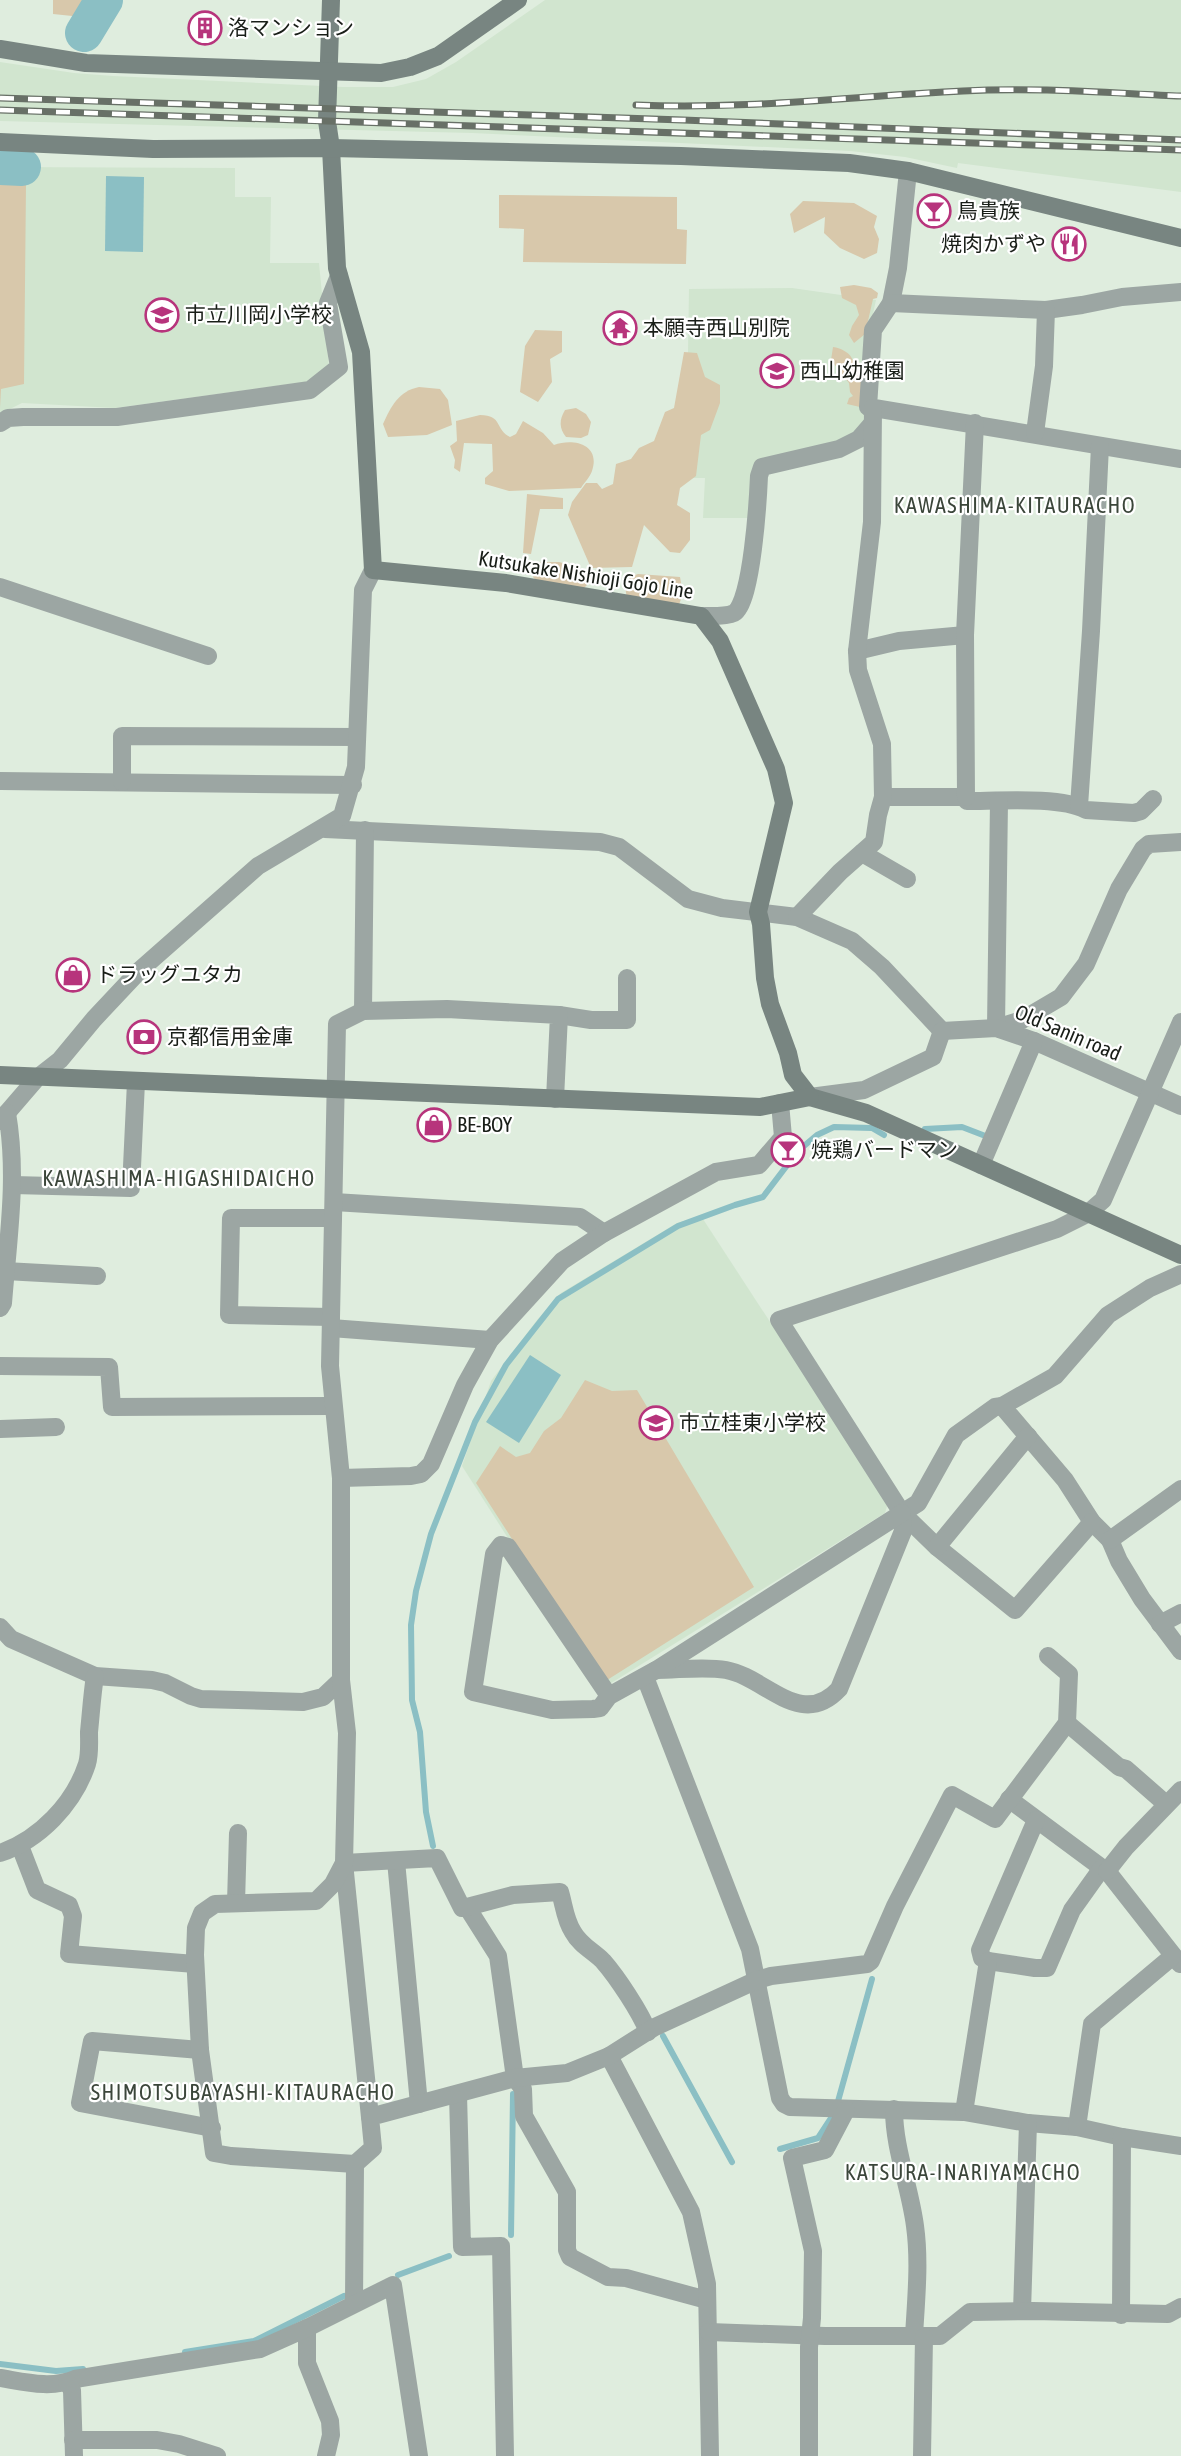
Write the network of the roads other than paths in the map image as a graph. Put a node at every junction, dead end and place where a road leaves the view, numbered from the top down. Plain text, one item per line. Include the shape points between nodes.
1 (331, 0) edge
2 (518, 0) edge
3 (0, 49) edge
4 (328, 70) junction
5 (0, 142) edge
6 (331, 148) junction
7 (908, 171) junction
8 (1181, 238) edge
9 (339, 276) junction
10 (1181, 292) edge
11 (891, 303) junction
12 (1046, 310) junction
13 (873, 416) junction
14 (0, 423) edge
15 (975, 423) junction
16 (1035, 434) junction
17 (1100, 446) junction
18 (1181, 459) edge
19 (374, 570) junction
20 (0, 587) edge
21 (701, 616) junction
22 (965, 635) junction
23 (857, 651) junction
24 (208, 656) dead end
25 (357, 737) junction
26 (0, 781) edge
27 (122, 782) junction
28 (353, 786) junction
29 (883, 797) junction
30 (966, 797) junction
31 (1153, 799) dead end
32 (999, 801) junction
33 (1079, 806) junction
34 (325, 829) junction
35 (365, 830) junction
36 (1181, 842) edge
37 (862, 853) junction
38 (907, 879) dead end
39 (758, 912) junction
40 (797, 917) junction
41 (627, 978) dead end
42 (363, 1011) junction
43 (559, 1015) junction
44 (1181, 1022) edge
45 (996, 1028) junction
46 (942, 1031) junction
47 (1034, 1041) junction
48 (0, 1075) edge
49 (37, 1078) junction
50 (136, 1082) junction
51 (335, 1089) junction
52 (1150, 1093) junction
53 (810, 1096) junction
54 (555, 1099) junction
55 (780, 1103) junction
56 (1181, 1106) edge
57 (4, 1117) edge
58 (981, 1165) junction
59 (13, 1185) junction
60 (334, 1210) junction
61 (1087, 1214) junction
62 (603, 1233) junction
63 (1181, 1255) edge
64 (5, 1271) junction
65 (1181, 1274) edge
66 (97, 1276) dead end
67 (0, 1308) edge
68 (331, 1322) junction
69 (490, 1340) junction
70 (0, 1366) edge
71 (333, 1406) junction
72 (1002, 1406) junction
73 (56, 1427) dead end
74 (0, 1429) edge
75 (1028, 1436) junction
76 (341, 1478) junction
77 (1181, 1489) edge
78 (902, 1513) junction
79 (1092, 1522) junction
80 (1110, 1540) junction
81 (937, 1547) junction
82 (1181, 1613) edge
83 (1160, 1624) junction
84 (0, 1627) edge
85 (1181, 1651) edge
86 (1048, 1656) dead end
87 (650, 1673) junction
88 (95, 1676) junction
89 (341, 1680) junction
90 (609, 1696) junction
91 (1068, 1723) junction
92 (1181, 1790) edge
93 (1009, 1799) junction
94 (1166, 1804) junction
95 (1036, 1820) junction
96 (238, 1833) dead end
97 (20, 1846) junction
98 (0, 1853) edge
99 (396, 1862) junction
100 (344, 1863) junction
101 (1104, 1870) junction
102 (236, 1903) junction
103 (467, 1907) junction
104 (1177, 1960) edge
105 (988, 1961) junction
106 (195, 1964) junction
107 (757, 1980) junction
108 (648, 2032) junction
109 (200, 2050) junction
110 (609, 2056) junction
111 (515, 2078) junction
112 (458, 2094) junction
113 (419, 2104) junction
114 (894, 2109) junction
115 (846, 2110) junction
116 (964, 2112) junction
117 (370, 2117) junction
118 (1028, 2122) junction
119 (1077, 2127) junction
120 (212, 2128) junction
121 (1122, 2137) junction
122 (1181, 2146) edge
123 (355, 2164) junction
124 (707, 2300) junction
125 (354, 2303) junction
126 (1181, 2307) edge
127 (1022, 2311) junction
128 (1121, 2315) junction
129 (307, 2328) junction
130 (709, 2332) junction
131 (811, 2334) junction
132 (919, 2336) junction
133 (72, 2376) junction
134 (0, 2378) edge
135 (73, 2448) edge
136 (164, 2449) edge
137 (217, 2456) edge
138 (326, 2456) edge
139 (419, 2456) edge
140 (505, 2456) edge
141 (710, 2456) edge
142 (809, 2456) edge
143 (922, 2456) edge

1 - 4 street
2 - 4 street via 438,56 410,67 381,73
3 - 4 street via 86,63
4 - 6 street
5 - 6 street via 153,149
6 - 7 street via 681,156 849,163
6 - 9 street
7 - 8 street
7 - 11 street
9 - 14 street via 328,303 339,367 310,390 117,417 23,417
9 - 19 street via 361,352
10 - 12 street
11 - 12 street
11 - 13 street via 873,330 868,407
12 - 16 street
13 - 15 street
13 - 21 street via 859,440 839,449 762,467 742,606 733,614
13 - 23 street via 872,522
15 - 16 street
15 - 22 street
16 - 17 street
17 - 18 street
17 - 33 street
19 - 21 street, Kutsukake Nishioji Gojo Line via 506,583
19 - 25 street via 363,590
20 - 24 street
21 - 39 street, Kutsukake Nishioji Gojo Line via 720,641 781,786 784,803
22 - 23 street via 899,641
22 - 30 street
23 - 29 street via 858,670 882,744
25 - 27 street via 122,736
25 - 28 street
26 - 27 street
27 - 28 street
28 - 34 street via 342,816
29 - 30 street
29 - 37 street via 874,842
30 - 32 street via 967,801
31 - 33 street via 1134,813 1086,810
32 - 33 street
32 - 45 street
34 - 35 street
34 - 49 street via 258,866 140,970 60,1060
35 - 39 street via 600,842 619,847 688,899
35 - 42 street
36 - 45 street via 1149,844 1143,849 1119,889 1086,964 1061,997 1022,1020
37 - 38 street
37 - 40 street
39 - 40 street
39 - 53 street, Kutsukake Nishioji Gojo Line via 771,1004 793,1075
40 - 46 street via 852,941
41 - 43 street via 627,1020
42 - 43 street via 447,1009
42 - 51 street via 337,1024
43 - 54 street
44 - 52 street
45 - 46 street, Old Sanin road
45 - 47 street, Old Sanin road
46 - 53 street via 933,1058 864,1090
47 - 52 street, Old Sanin road
47 - 58 street
48 - 49 street
49 - 50 street
49 - 57 street
50 - 51 street
50 - 59 street via 131,1188
51 - 54 street
51 - 60 street
52 - 56 street, Old Sanin road
52 - 61 street via 1103,1200
53 - 55 street
53 - 58 street via 866,1113
54 - 55 street via 760,1107
55 - 62 street via 783,1137 759,1165 716,1172
57 - 59 street
58 - 61 street
59 - 64 street
60 - 62 street via 580,1217
60 - 68 street
60 - 68 street via 231,1218 229,1316
61 - 63 street
61 - 78 street via 1057,1229 779,1320
62 - 69 street via 562,1261
64 - 66 street
64 - 67 street
65 - 72 street via 1108,1315 1055,1376
68 - 69 street
68 - 71 street
69 - 76 street via 465,1385 428,1469 411,1476
70 - 71 street via 109,1367 112,1407
71 - 76 street
72 - 75 street
72 - 78 street via 956,1435 918,1503
73 - 74 street
75 - 79 street via 1065,1480
75 - 81 street
76 - 89 street
77 - 80 street
78 - 81 street
78 - 87 street
78 - 87 street via 903,1532 860,1641 839,1689 824,1702 797,1703 727,1670
79 - 80 street
79 - 81 street via 1015,1610
80 - 83 street via 1119,1561
82 - 83 street
83 - 85 street
84 - 88 street via 10,1639
86 - 91 street via 1069,1674
87 - 90 street
87 - 107 street via 750,1949
88 - 89 street via 152,1680 201,1699 252,1702 313,1701
88 - 97 street via 88,1762 75,1791 51,1822
89 - 100 street via 347,1733
90 - 90 street via 600,1708 552,1710 473,1692 494,1554 501,1545 508,1547
91 - 93 street
91 - 94 street
92 - 94 street
93 - 95 street
93 - 107 street via 995,1819 952,1795 867,1964
94 - 101 street
95 - 101 street
95 - 105 street via 980,1950 982,1958
96 - 102 street
97 - 98 street
97 - 106 street via 37,1890 69,1905 73,1916 69,1954
99 - 100 street
99 - 103 street via 437,1858 462,1908
99 - 113 street
100 - 102 street via 333,1884 316,1901
100 - 117 street
101 - 104 street
101 - 105 street via 1072,1910 1047,1968
102 - 106 street via 215,1904 202,1913 196,1928
103 - 108 street via 513,1895 560,1892 574,1934 602,1961 644,2020
103 - 111 street via 498,1956
104 - 119 street via 1092,2024
105 - 116 street
106 - 109 street
107 - 108 street
107 - 115 street via 784,2104
108 - 110 street
109 - 120 street
109 - 120 street via 93,2041 80,2103
110 - 111 street via 567,2073
110 - 124 street via 691,2212
111 - 112 street
111 - 124 street via 523,2089 524,2116 567,2192 570,2257 608,2277 626,2278
112 - 113 street
112 - 140 street via 462,2247 501,2246
113 - 117 street
114 - 115 street
114 - 116 street
114 - 132 street via 894,2127 915,2227
115 - 131 street via 825,2150 792,2158 813,2251
116 - 118 street
117 - 123 street via 373,2148
118 - 119 street
118 - 127 street
119 - 121 street
120 - 123 street via 214,2153
121 - 122 street
121 - 128 street
123 - 125 street
124 - 130 street
125 - 129 street
125 - 139 street via 393,2285
126 - 128 street via 1168,2314
127 - 128 street
127 - 132 street via 970,2312 940,2336
129 - 133 street via 260,2349
129 - 138 street via 306,2363 330,2421
130 - 131 street
130 - 141 street
131 - 132 street
131 - 142 street
132 - 143 street
133 - 134 street via 60,2385
133 - 135 street
135 - 136 street via 134,2439
136 - 137 street via 179,2444

